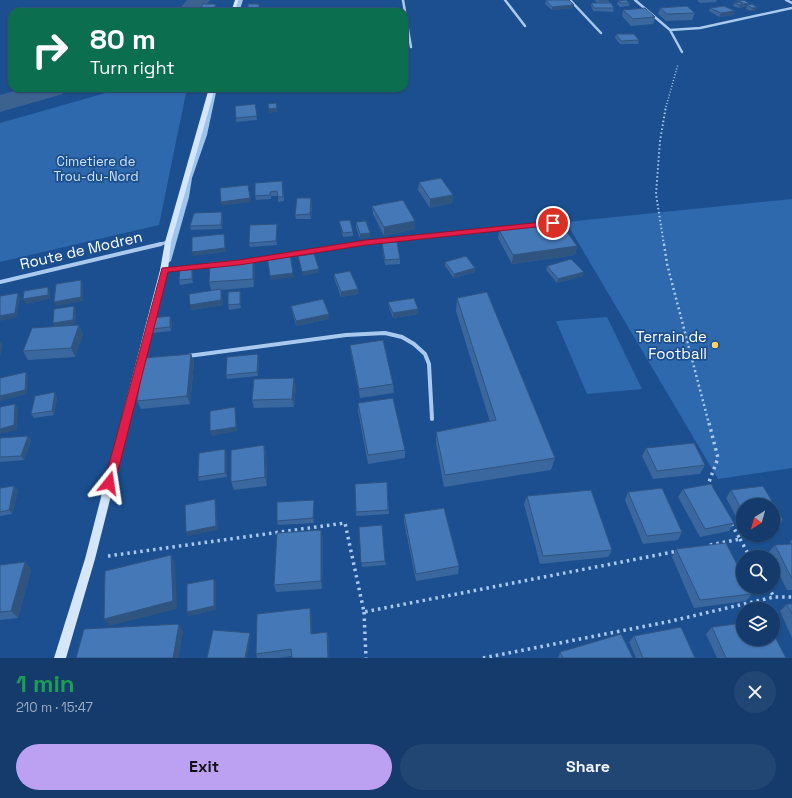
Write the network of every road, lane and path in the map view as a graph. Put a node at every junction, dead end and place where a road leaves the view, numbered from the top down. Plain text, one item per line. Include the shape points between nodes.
1 (505, 0) edge
2 (570, 0) edge
3 (636, 0) edge
4 (786, 0) edge
5 (792, 3) edge
6 (792, 8) edge
7 (525, 26) dead end
8 (408, 29) edge
9 (670, 30) junction
10 (601, 33) dead end
11 (411, 47) dead end
12 (682, 52) joint
13 (211, 92) edge
14 (566, 222) dead end
15 (551, 224) edge
16 (522, 227) edge
17 (168, 242) junction
18 (284, 255) edge
19 (276, 256) edge
20 (246, 261) edge
21 (216, 265) edge
22 (164, 270) junction
23 (0, 282) edge
24 (180, 357) edge
25 (432, 419) dead end
26 (712, 488) edge
27 (729, 520) edge
28 (736, 532) edge
29 (736, 540) edge
30 (708, 545) edge
31 (685, 550) edge
32 (90, 559) junction
33 (772, 594) edge
34 (792, 596) edge
35 (774, 597) junction
36 (364, 612) junction
37 (60, 658) edge
38 (366, 658) edge
39 (484, 658) edge

1 - 7 street
2 - 10 street
3 - 9 street
4 - 5 street
6 - 9 street via 700,28
8 - 11 street
9 - 12 street
12 - 26 path via 668,100 660,141 656,194 667,264 718,458 709,482
13 - 17 main road
14 - 15 street
16 - 18 street via 366,242
17 - 22 main road
17 - 23 street, Route de Modren
19 - 20 street
21 - 22 street
22 - 32 main road via 144,362
24 - 25 street via 346,335 385,333 414,344 425,354 429,364
27 - 28 path
29 - 30 path
31 - 36 path
32 - 36 path via 345,523
32 - 37 main road
33 - 35 path
34 - 35 path
35 - 39 path via 667,622
36 - 38 path

